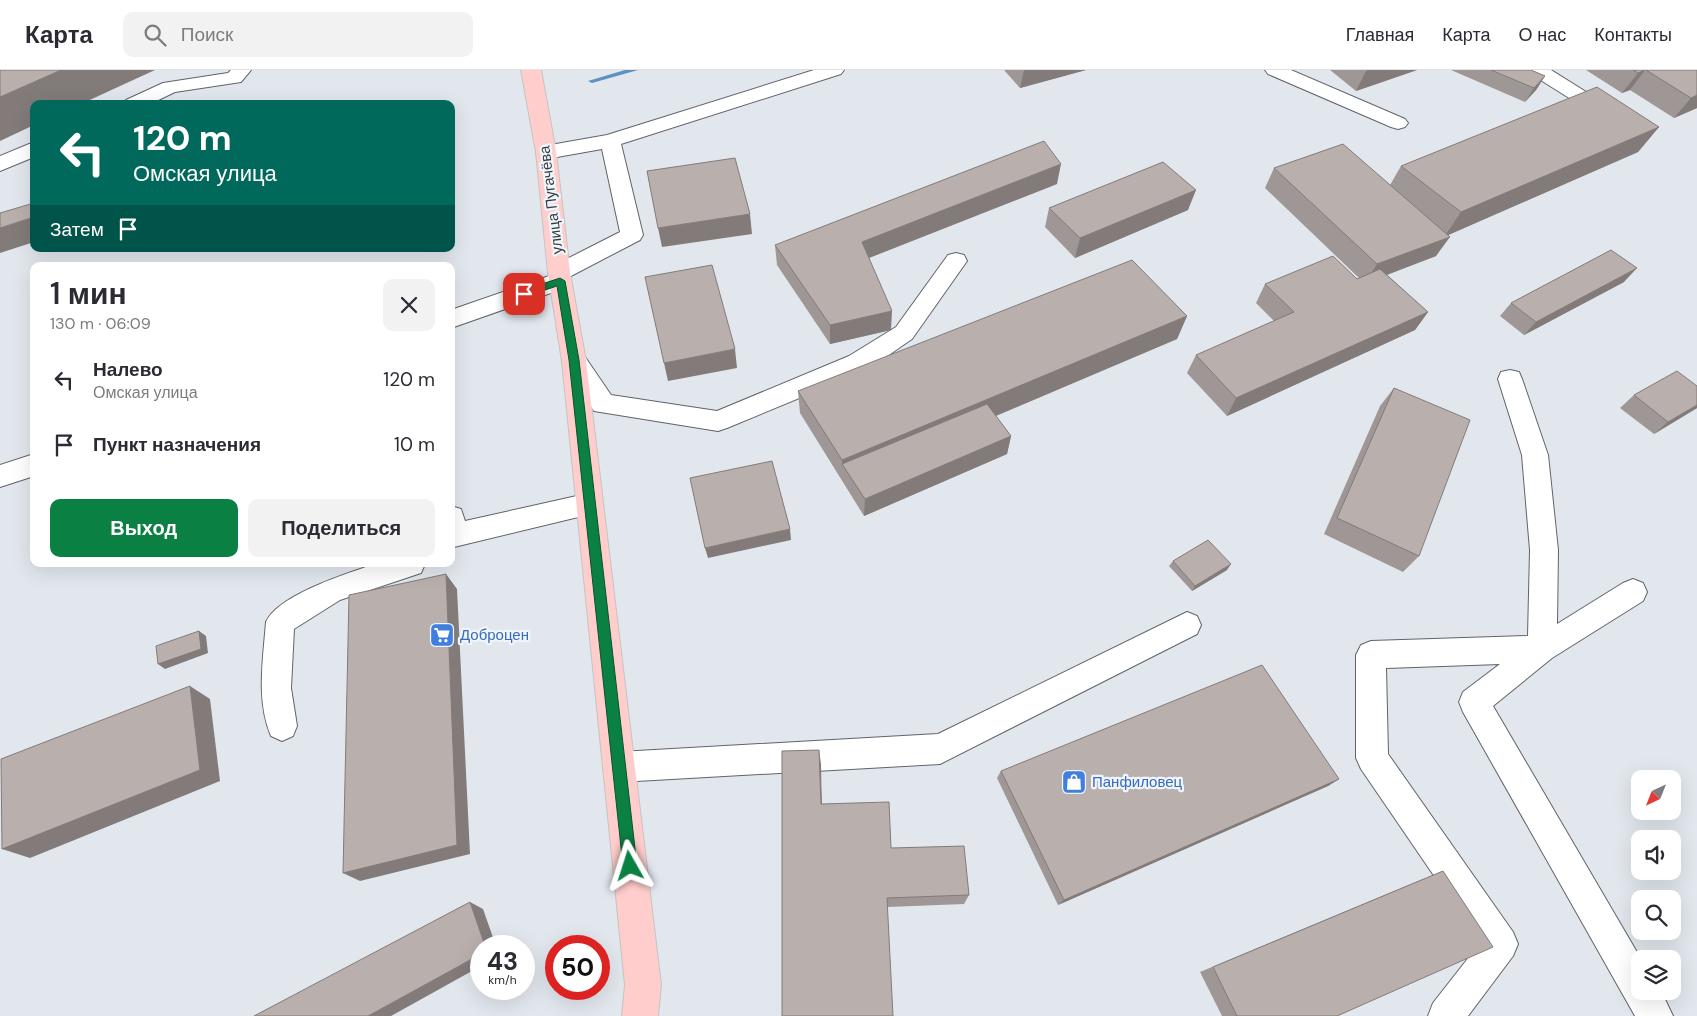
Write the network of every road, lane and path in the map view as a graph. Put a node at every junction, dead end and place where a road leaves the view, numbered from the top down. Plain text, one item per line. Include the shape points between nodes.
1 (240, 70) edge
2 (531, 70) edge
3 (834, 70) edge
4 (1275, 70) edge
5 (1538, 70) edge
6 (142, 100) edge
7 (1592, 104) edge
8 (1398, 123) dead end
9 (610, 141) junction
10 (30, 151) edge
11 (546, 152) junction
12 (0, 164) edge
13 (956, 260) dead end
14 (560, 277) junction
15 (455, 317) edge
16 (574, 360) junction
17 (1510, 379) dead end
18 (30, 465) edge
19 (0, 476) edge
20 (590, 504) junction
21 (455, 533) edge
22 (402, 567) edge
23 (1633, 592) dead end
24 (1187, 625) dead end
25 (1542, 649) junction
26 (282, 726) dead end
27 (619, 767) junction
28 (1631, 974) edge
29 (1646, 1000) edge
30 (640, 1016) edge
31 (1446, 1016) edge
32 (1655, 1016) edge

1 - 6 street via 234,78 170,87
2 - 11 main road, улица Пугачёва
3 - 9 street
4 - 8 street
5 - 7 street
9 - 11 street
9 - 14 street via 632,235
10 - 12 street
11 - 14 main road, улица Пугачёва
13 - 16 street via 904,333 858,363 718,421 602,404
14 - 15 street
14 - 16 main road, улица Пугачёва
16 - 20 main road, улица Пугачёва
17 - 25 street via 1534,455 1544,550
18 - 19 street
20 - 21 street
20 - 27 main road, улица Пугачёва
22 - 26 street via 330,591 280,622 276,688
23 - 25 street
24 - 27 street via 940,749
25 - 28 street via 1474,702
25 - 31 street via 1371,655 1372,758 1501,944
27 - 30 main road, улица Пугачёва via 643,985
29 - 32 street

